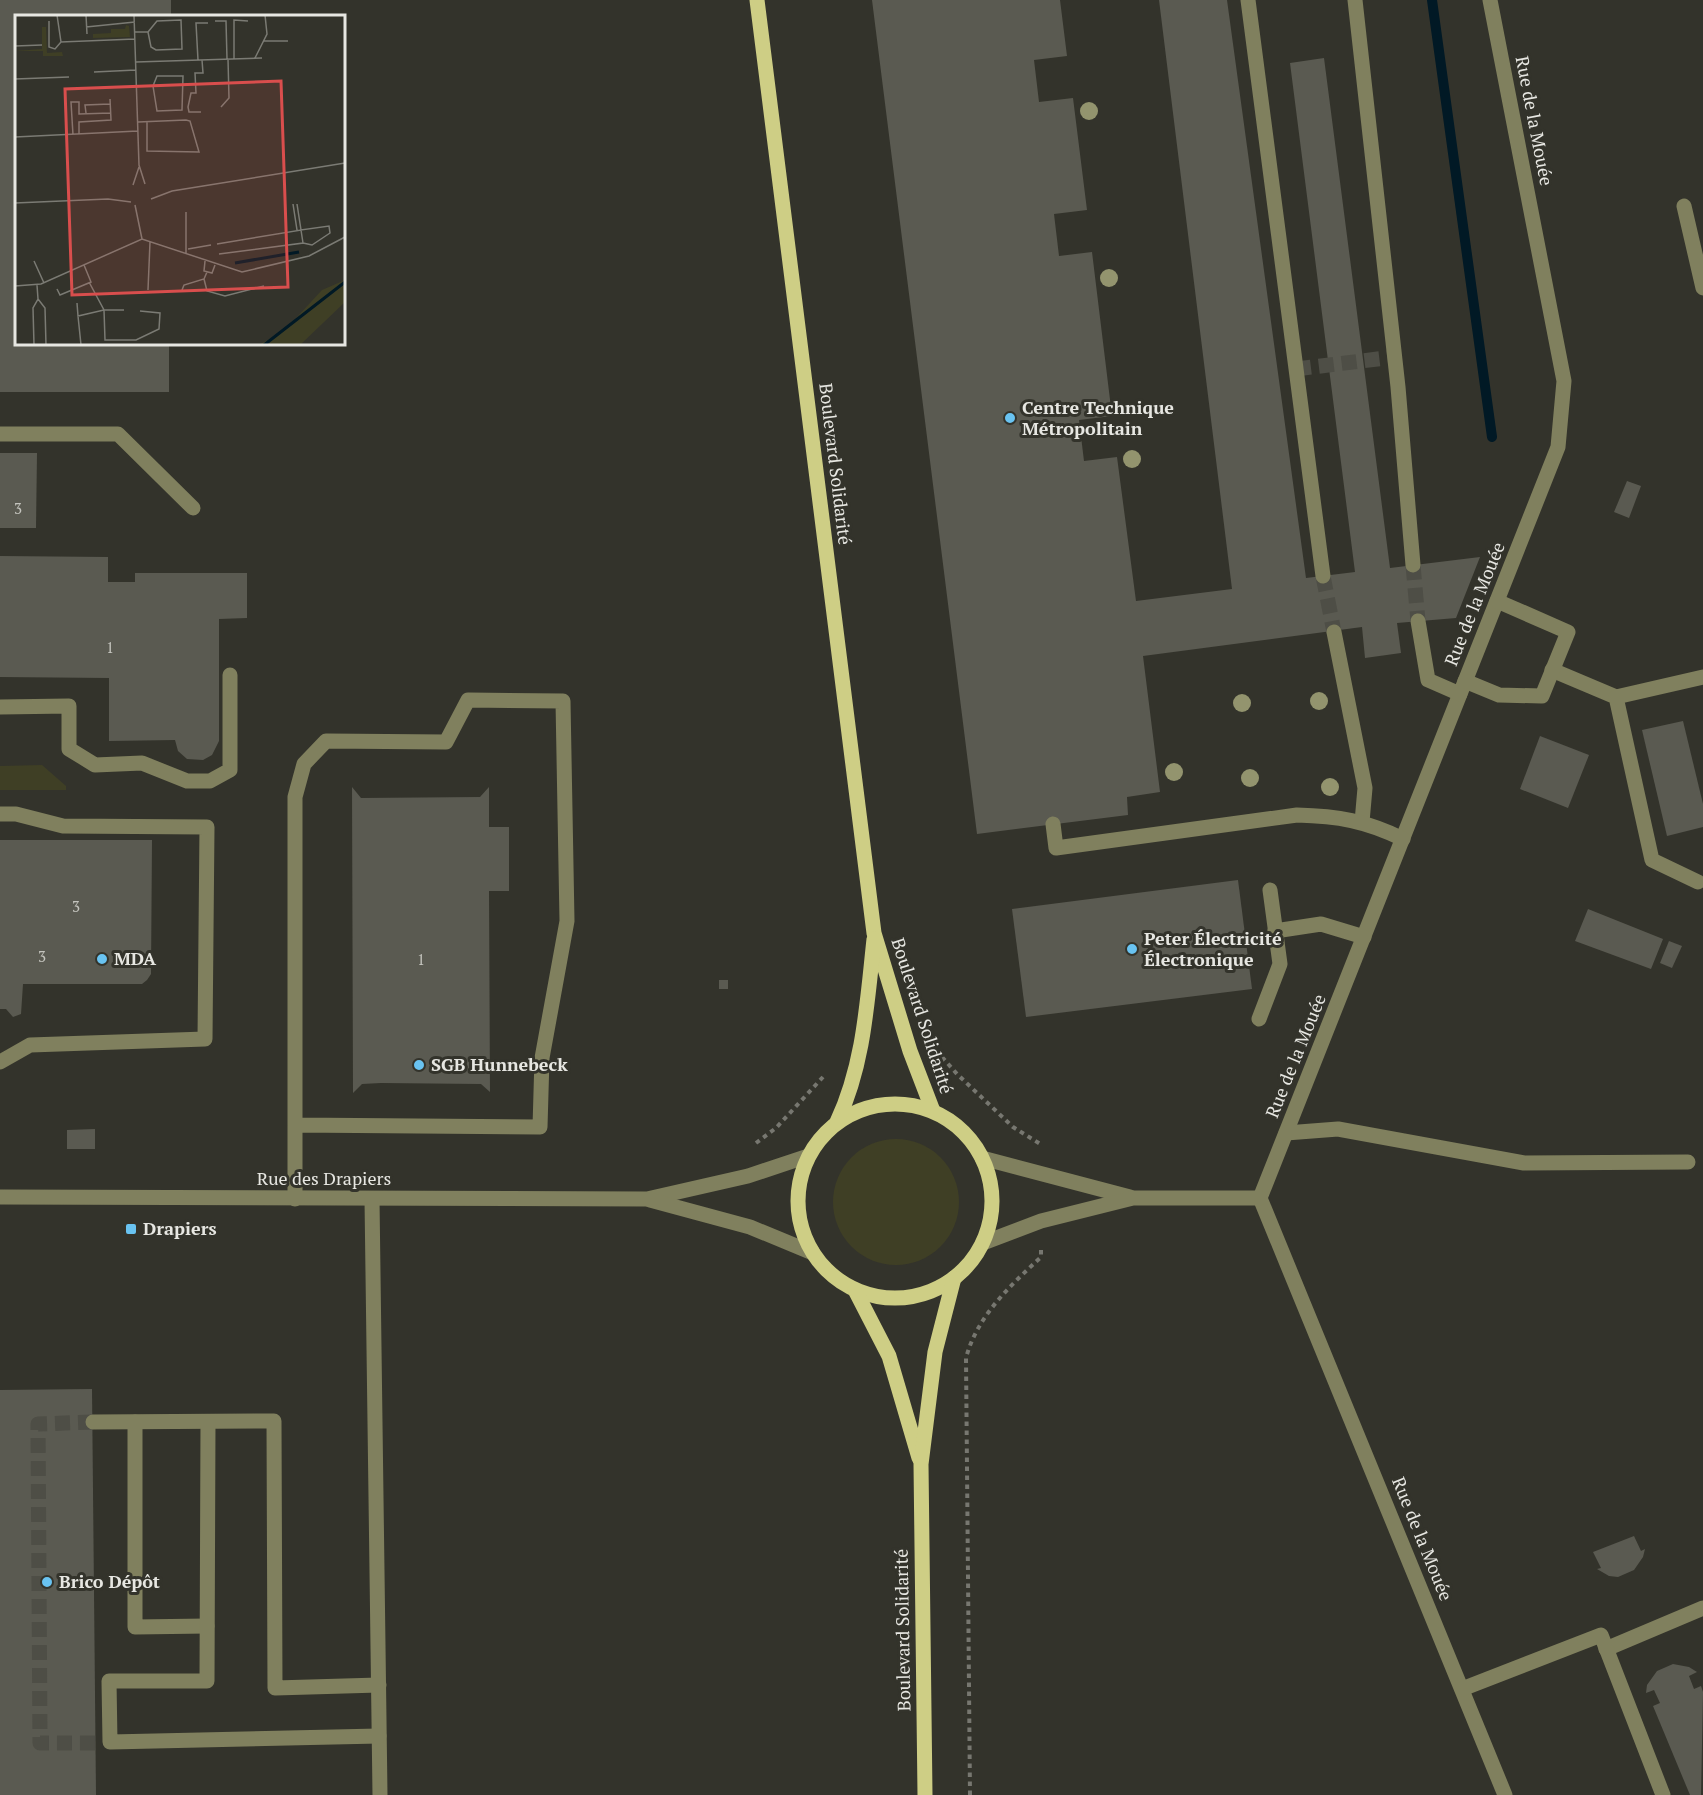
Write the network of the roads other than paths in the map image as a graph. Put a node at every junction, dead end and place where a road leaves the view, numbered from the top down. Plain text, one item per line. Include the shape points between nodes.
1 (758, 0) edge
2 (1248, 0) edge
3 (1355, 0) edge
4 (1490, 0) edge
5 (1684, 206) dead end
6 (1703, 288) edge
7 (0, 434) edge
8 (193, 508) dead end
9 (1413, 565) tunnel mouth
10 (1323, 576) tunnel mouth
11 (1497, 601) junction
12 (1418, 621) tunnel mouth
13 (1334, 632) tunnel mouth
14 (1552, 670) junction
15 (230, 675) dead end
16 (1703, 677) edge
17 (1463, 687) junction
18 (1616, 697) junction
19 (0, 707) edge
20 (0, 814) edge
21 (1362, 822) junction
22 (1053, 824) dead end
23 (1403, 839) junction
24 (1698, 882) dead end
25 (1270, 890) dead end
26 (1275, 931) junction
27 (874, 933) junction
28 (1364, 937) junction
29 (1259, 1019) dead end
30 (0, 1062) edge
31 (933, 1111) junction
32 (837, 1122) junction
33 (296, 1125) junction
34 (1286, 1133) junction
35 (808, 1156) junction
36 (982, 1158) junction
37 (1688, 1162) dead end
38 (0, 1197) edge
39 (1133, 1198) junction
40 (1260, 1198) junction
41 (295, 1199) junction
42 (372, 1199) junction
43 (647, 1199) junction
44 (983, 1243) junction
45 (813, 1253) junction
46 (954, 1278) junction
47 (855, 1290) junction
48 (93, 1422) tunnel mouth
49 (135, 1422) junction
50 (208, 1422) junction
51 (921, 1464) junction
52 (1703, 1608) edge
53 (207, 1626) junction
54 (1606, 1649) junction
55 (379, 1685) junction
56 (1462, 1689) junction
57 (379, 1736) junction
58 (380, 1795) edge
59 (925, 1795) edge
60 (1505, 1795) edge
61 (1663, 1795) edge

1 - 27 main road, Boulevard Solidarité
2 - 10 street
3 - 9 street via 1398,387
4 - 11 street, Rue de la Mouée via 1564,381 1558,447
5 - 6 street
7 - 8 street via 118,434
11 - 14 street via 1568,632
11 - 17 street, Rue de la Mouée
12 - 17 street via 1428,680
13 - 21 street via 1365,788
14 - 17 street via 1542,696 1499,695
14 - 18 street
15 - 19 street via 230,770 210,781 187,781 142,763 95,765 69,749 69,706
16 - 18 street
17 - 23 street, Rue de la Mouée
18 - 24 street via 1652,860
20 - 30 street via 63,826 207,827 207,838 205,1039 30,1045
21 - 22 street via 1336,816 1297,815 1056,848
21 - 23 street
23 - 28 street, Rue de la Mouée
25 - 26 street
26 - 28 street via 1321,924
26 - 29 street via 1280,964
27 - 31 main road, Boulevard Solidarité
27 - 32 main road, Boulevard Solidarité via 862,1049 851,1091
28 - 34 street, Rue de la Mouée
31 - 32 main road via 900,1103 867,1107
31 - 36 main road via 969,1138
32 - 35 main road
33 - 33 street via 295,797 304,764 326,741 446,742 468,700 563,701 567,921 542,1058 540,1127
33 - 41 street
34 - 37 street via 1338,1129 1524,1162
34 - 40 street, Rue de la Mouée
35 - 43 street, Rue des Drapiers via 748,1176
35 - 45 main road via 798,1189 800,1222
36 - 39 street
36 - 44 main road via 991,1186 991,1215
38 - 41 street, Rue des Drapiers
39 - 40 street
39 - 44 street via 1041,1221
40 - 56 street, Rue de la Mouée
41 - 42 street, Rue des Drapiers
42 - 43 street, Rue des Drapiers
42 - 55 street
43 - 45 street, Rue des Drapiers via 750,1227
44 - 46 main road
45 - 47 main road via 831,1275
46 - 47 main road via 931,1291 906,1298 880,1297
46 - 51 main road, Boulevard Solidarité via 934,1352
47 - 51 main road, Boulevard Solidarité via 889,1356
48 - 49 street
49 - 50 street
49 - 53 street via 135,1627
50 - 53 street
50 - 55 street via 274,1421 275,1688
51 - 59 main road, Boulevard Solidarité
52 - 54 street
53 - 57 street via 207,1681 109,1681 103,1742
54 - 56 street via 1601,1635
54 - 61 street
55 - 57 street
56 - 60 street, Rue de la Mouée
57 - 58 street

